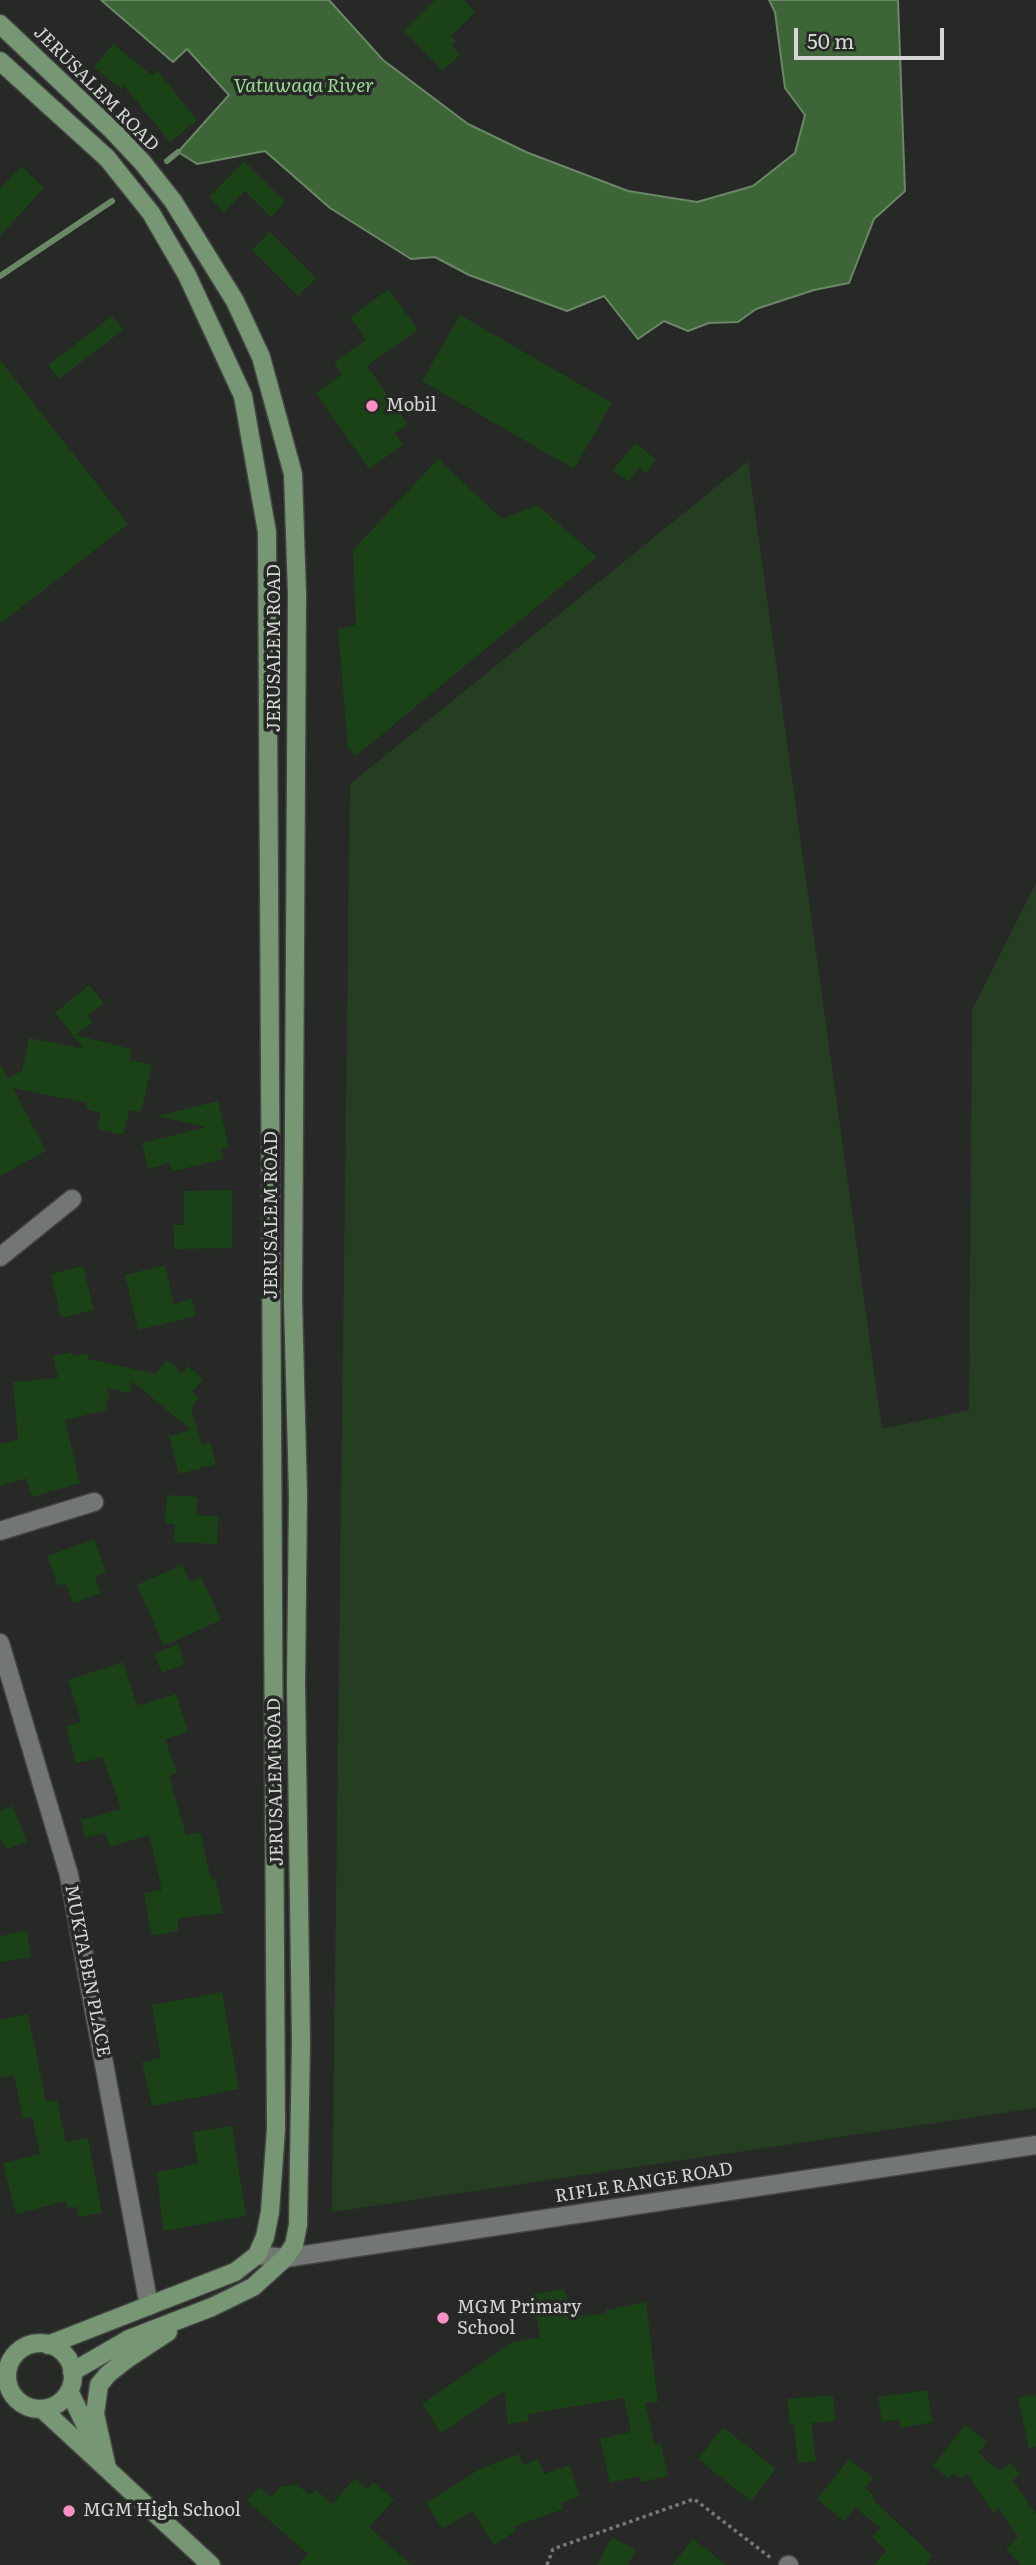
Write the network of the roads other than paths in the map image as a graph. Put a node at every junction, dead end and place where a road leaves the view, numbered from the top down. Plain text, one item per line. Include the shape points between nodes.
1 (0, 24) edge
2 (0, 61) edge
3 (72, 1199) dead end
4 (0, 1257) edge
5 (94, 1502) dead end
6 (0, 1531) edge
7 (0, 1643) edge
8 (1036, 2145) edge
9 (257, 2255) junction
10 (285, 2258) junction
11 (149, 2306) junction
12 (212, 2307) junction
13 (48, 2345) junction
14 (8, 2354) edge
15 (72, 2372) junction
16 (69, 2391) junction
17 (8, 2398) edge
18 (42, 2409) junction
19 (107, 2468) junction
20 (211, 2565) edge

1 - 10 main road, JERUSALEM ROAD via 113,131 166,191 197,236 261,356 293,474 297,594 293,1300 299,1495 300,2054 298,2225 294,2245
2 - 9 main road, JERUSALEM ROAD via 107,158 151,213 187,275 243,396 267,532 276,2129 270,2212
3 - 4 street
5 - 6 street
7 - 11 street, MUKTA BEN PLACE via 69,1874
8 - 10 street, RIFLE RANGE ROAD
9 - 10 street, RIFLE RANGE ROAD
9 - 11 main road via 228,2275
10 - 12 main road, JERUSALEM ROAD via 253,2287
11 - 13 main road
12 - 15 main road, JERUSALEM ROAD via 129,2339
12 - 19 main road via 127,2359 99,2385 95,2414
13 - 14 main road via 30,2345
13 - 15 main road via 64,2355
14 - 17 main road
15 - 16 main road
16 - 18 main road via 60,2402
16 - 19 main road
17 - 18 main road
18 - 19 main road
19 - 20 main road

